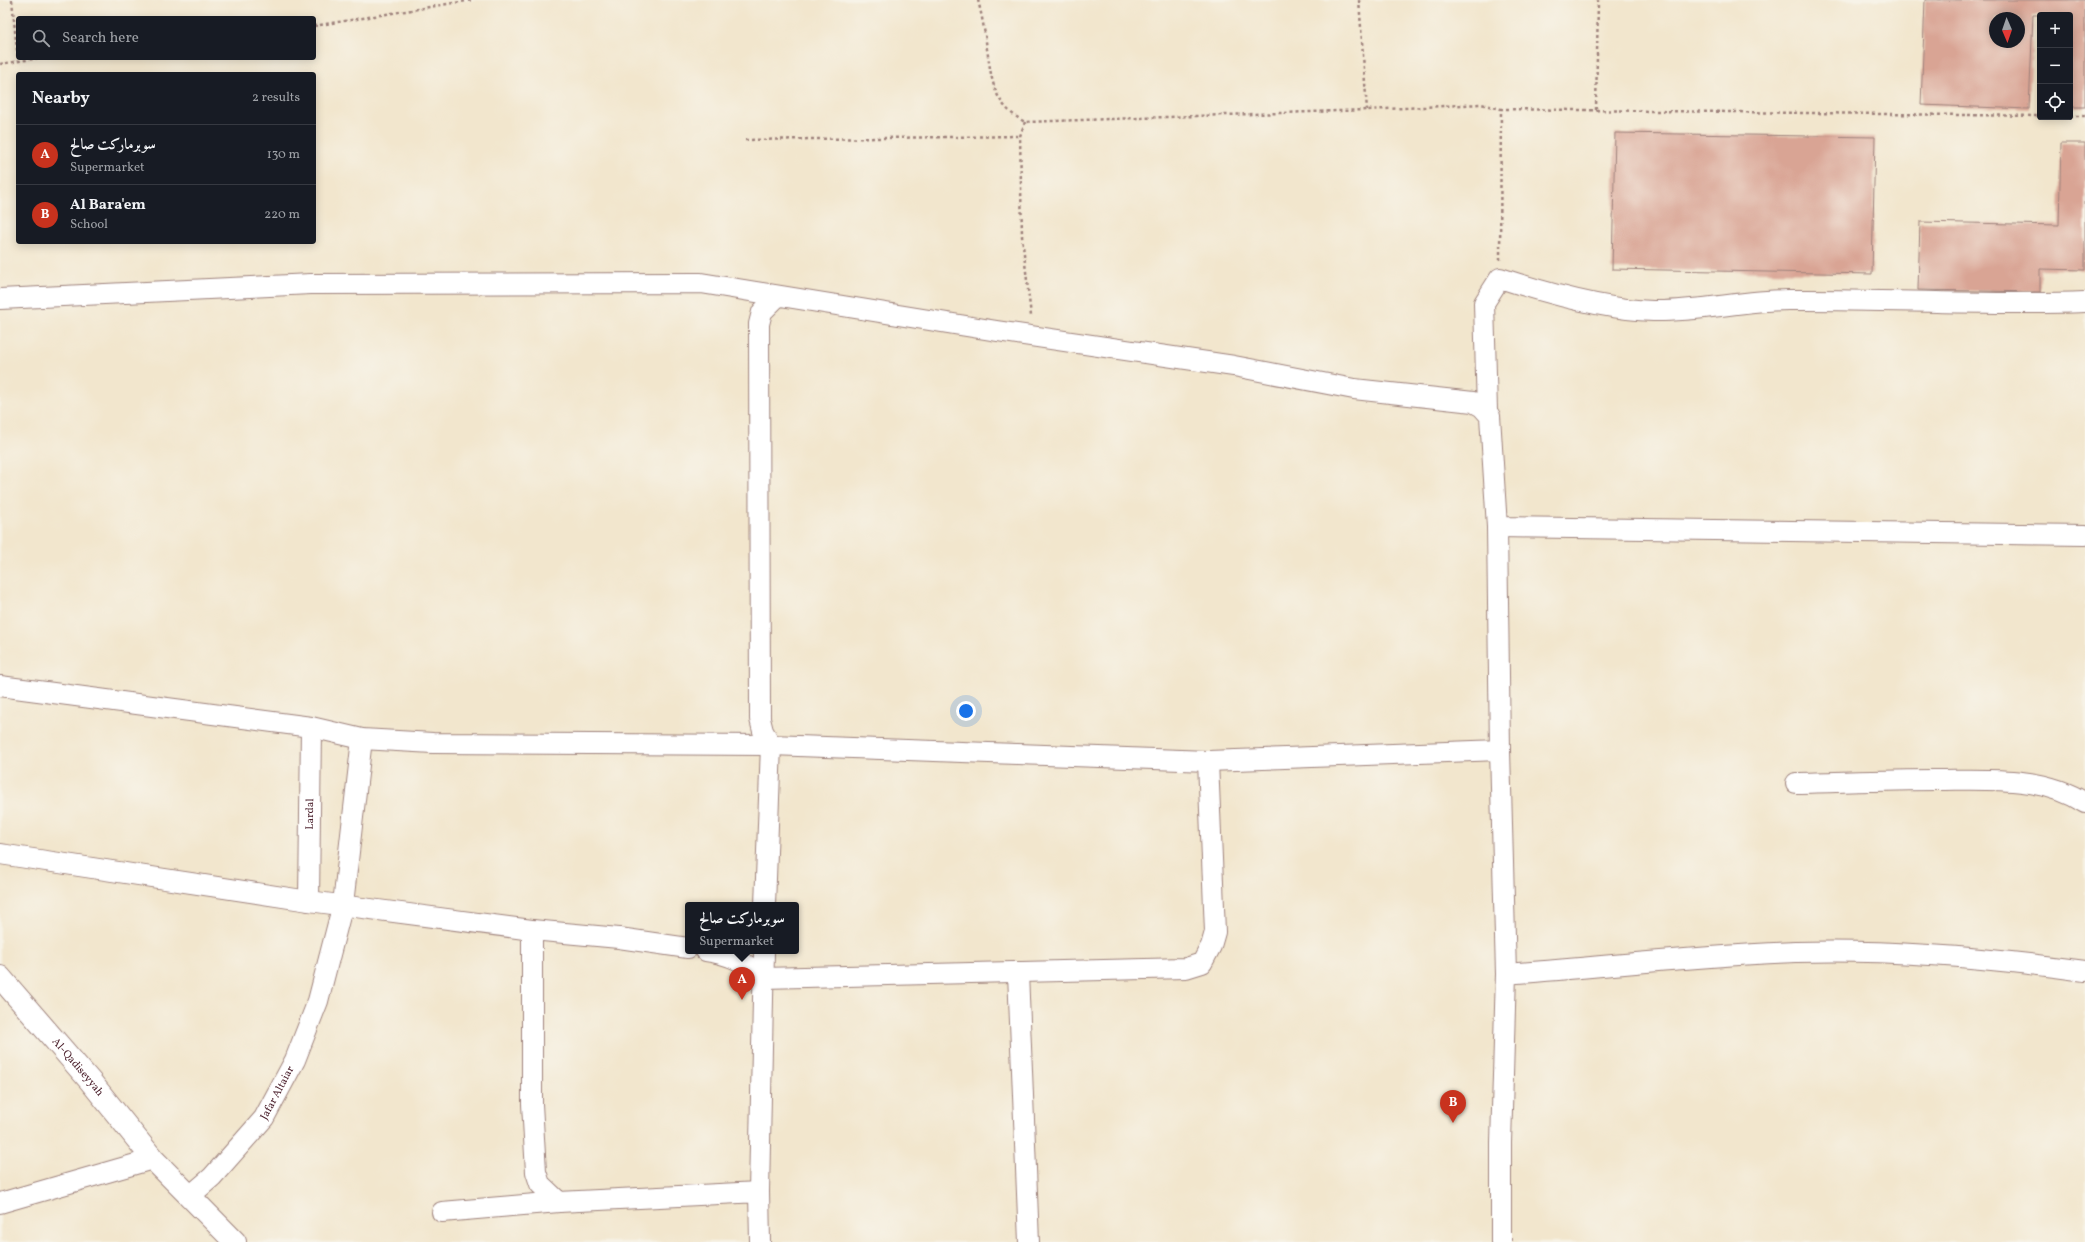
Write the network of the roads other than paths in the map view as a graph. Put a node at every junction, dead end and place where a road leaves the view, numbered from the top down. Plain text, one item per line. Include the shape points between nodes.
1 (734, 290) junction
2 (777, 297) junction
3 (0, 299) edge
4 (2085, 302) edge
5 (759, 324) junction
6 (1487, 411) junction
7 (1497, 527) junction
8 (2085, 535) edge
9 (0, 686) edge
10 (311, 727) junction
11 (362, 739) junction
12 (771, 745) junction
13 (1500, 750) junction
14 (1208, 761) junction
15 (1796, 783) dead end
16 (2085, 803) edge
17 (0, 854) edge
18 (309, 901) junction
19 (765, 902) edge
20 (343, 904) junction
21 (532, 930) junction
22 (685, 948) edge
23 (719, 954) edge
24 (764, 954) edge
25 (2085, 971) edge
26 (1018, 973) junction
27 (1506, 974) junction
28 (0, 978) edge
29 (763, 978) junction
30 (153, 1159) junction
31 (759, 1192) junction
32 (190, 1196) junction
33 (559, 1202) junction
34 (0, 1203) edge
35 (442, 1212) dead end
36 (235, 1242) edge
37 (760, 1242) edge
38 (1029, 1242) edge
39 (1501, 1242) edge

1 - 2 street
1 - 3 street via 701,284 642,283 311,284
1 - 5 street via 748,302
2 - 5 street via 762,312
2 - 6 street via 1234,366 1354,389 1459,399 1473,402
4 - 6 street via 1787,300 1653,311 1619,308 1541,291 1500,278 1484,303
5 - 12 street via 760,719
6 - 7 street via 1490,416
7 - 8 street
7 - 13 street
9 - 10 street
10 - 11 street
10 - 18 street, Lardal
11 - 12 street via 433,743
11 - 20 street, Jafar Altaiar
12 - 14 street
12 - 19 street
13 - 14 street
13 - 27 street
14 - 26 street via 1215,932 1202,963 1186,968
15 - 16 street via 1919,780 2022,782 2062,790
17 - 18 street
18 - 20 street
20 - 21 street
20 - 32 street, Jafar Altaiar via 318,1001 295,1060 264,1118 212,1177
21 - 22 street
21 - 33 street via 532,1104 536,1172 540,1184
23 - 29 street via 736,958
24 - 29 street
25 - 27 street via 1884,952 1796,952 1688,958
26 - 29 street
26 - 38 street
27 - 39 street
28 - 30 street, Al-Qadiseyyah via 91,1082
29 - 31 street
30 - 32 street, Al-Qadiseyyah
30 - 34 street
31 - 33 street
31 - 37 street
32 - 36 street
33 - 35 street

